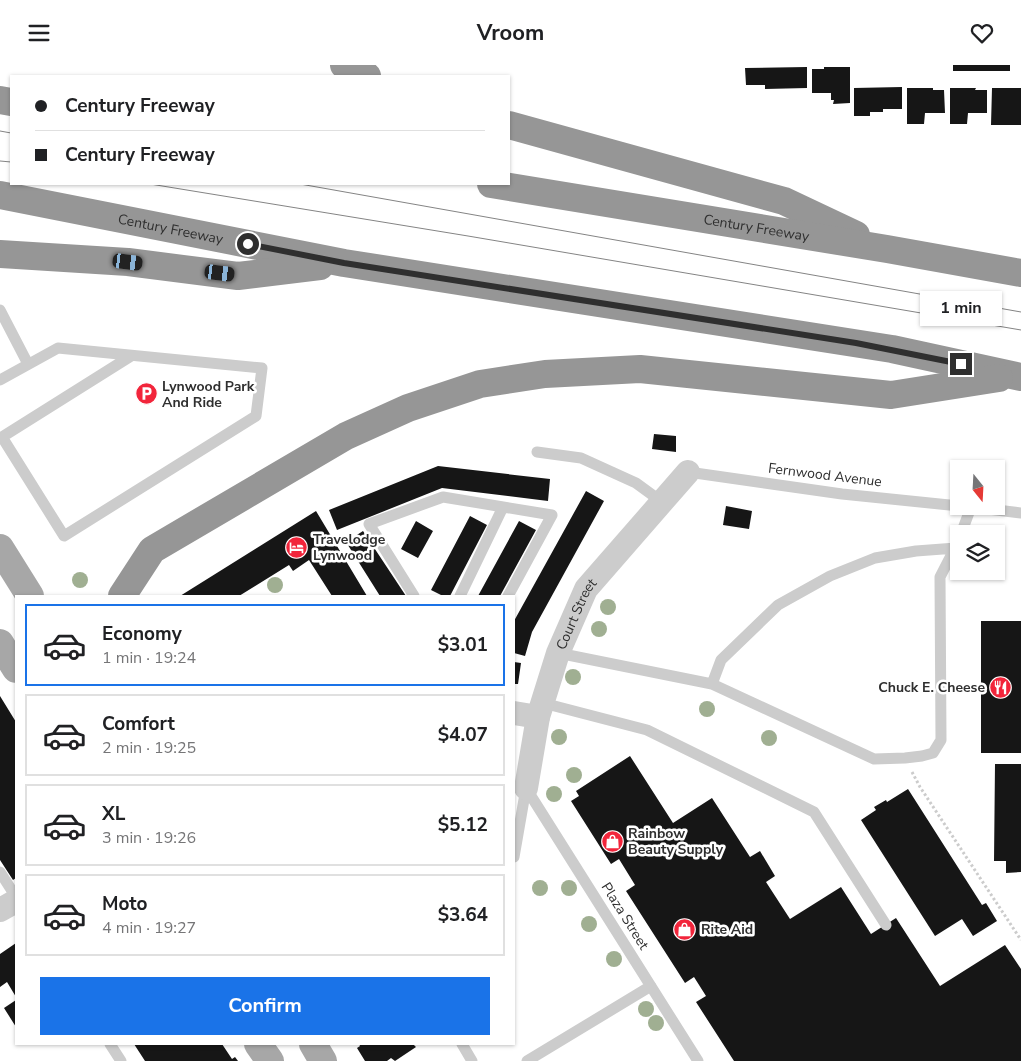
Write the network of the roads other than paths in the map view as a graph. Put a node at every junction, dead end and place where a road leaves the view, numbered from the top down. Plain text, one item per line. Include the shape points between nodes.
1 (344, 65) edge
2 (365, 75) edge
3 (510, 125) edge
4 (497, 185) edge
5 (0, 195) edge
6 (887, 249) junction
7 (0, 254) edge
8 (344, 263) junction
9 (1021, 273) edge
10 (0, 310) edge
11 (5, 330) edge
12 (131, 356) junction
13 (28, 364) junction
14 (1017, 376) edge
15 (0, 380) edge
16 (537, 452) dead end
17 (688, 472) joint
18 (662, 502) junction
19 (950, 505) edge
20 (503, 507) junction
21 (1005, 511) edge
22 (1021, 513) edge
23 (950, 545) edge
24 (0, 548) edge
25 (950, 558) edge
26 (29, 595) edge
27 (123, 595) edge
28 (413, 595) edge
29 (460, 595) edge
30 (509, 595) edge
31 (0, 643) edge
32 (558, 653) junction
33 (15, 667) edge
34 (712, 684) junction
35 (540, 710) junction
36 (515, 713) edge
37 (526, 788) junction
38 (515, 851) edge
39 (0, 872) edge
40 (15, 897) edge
41 (15, 900) edge
42 (0, 910) edge
43 (886, 925) dead end
44 (651, 986) junction
45 (111, 1045) edge
46 (259, 1045) edge
47 (314, 1045) edge
48 (463, 1045) edge
49 (121, 1061) edge
50 (270, 1061) edge
51 (324, 1061) edge
52 (472, 1061) edge
53 (527, 1061) edge
54 (698, 1061) edge

1 - 2 highway
3 - 6 highway via 784,201
4 - 6 highway, Century Freeway
5 - 8 highway, Century Freeway
6 - 9 highway, Century Freeway
7 - 8 highway via 128,262 238,276
8 - 14 highway, Century Freeway via 892,349
10 - 11 lane
11 - 13 lane
12 - 12 lane via 262,368 256,416 64,536 2,437
12 - 13 lane via 58,349
13 - 15 lane
14 - 27 highway via 891,395 640,369 546,374 480,385 408,408 346,436 152,550
16 - 18 lane via 581,457 636,483
17 - 18 street, Court Street
17 - 19 lane, Fernwood Avenue via 842,494
18 - 32 street, Court Street via 586,589
20 - 28 lane via 443,497 369,525
20 - 29 lane
20 - 30 lane via 552,515
21 - 22 lane
23 - 34 lane via 875,558 830,576 778,605 721,660
24 - 26 main road
25 - 34 lane via 940,577 941,740 933,753 874,759
31 - 33 main road
32 - 34 lane
32 - 35 street, Court Street
35 - 36 street
35 - 37 street, Court Street
35 - 43 lane via 647,730 814,812
37 - 38 lane
37 - 44 lane, Plaza Street
39 - 40 lane
41 - 42 street
44 - 53 lane
44 - 54 lane, Plaza Street
45 - 49 lane
46 - 50 main road
47 - 51 main road
48 - 52 lane

